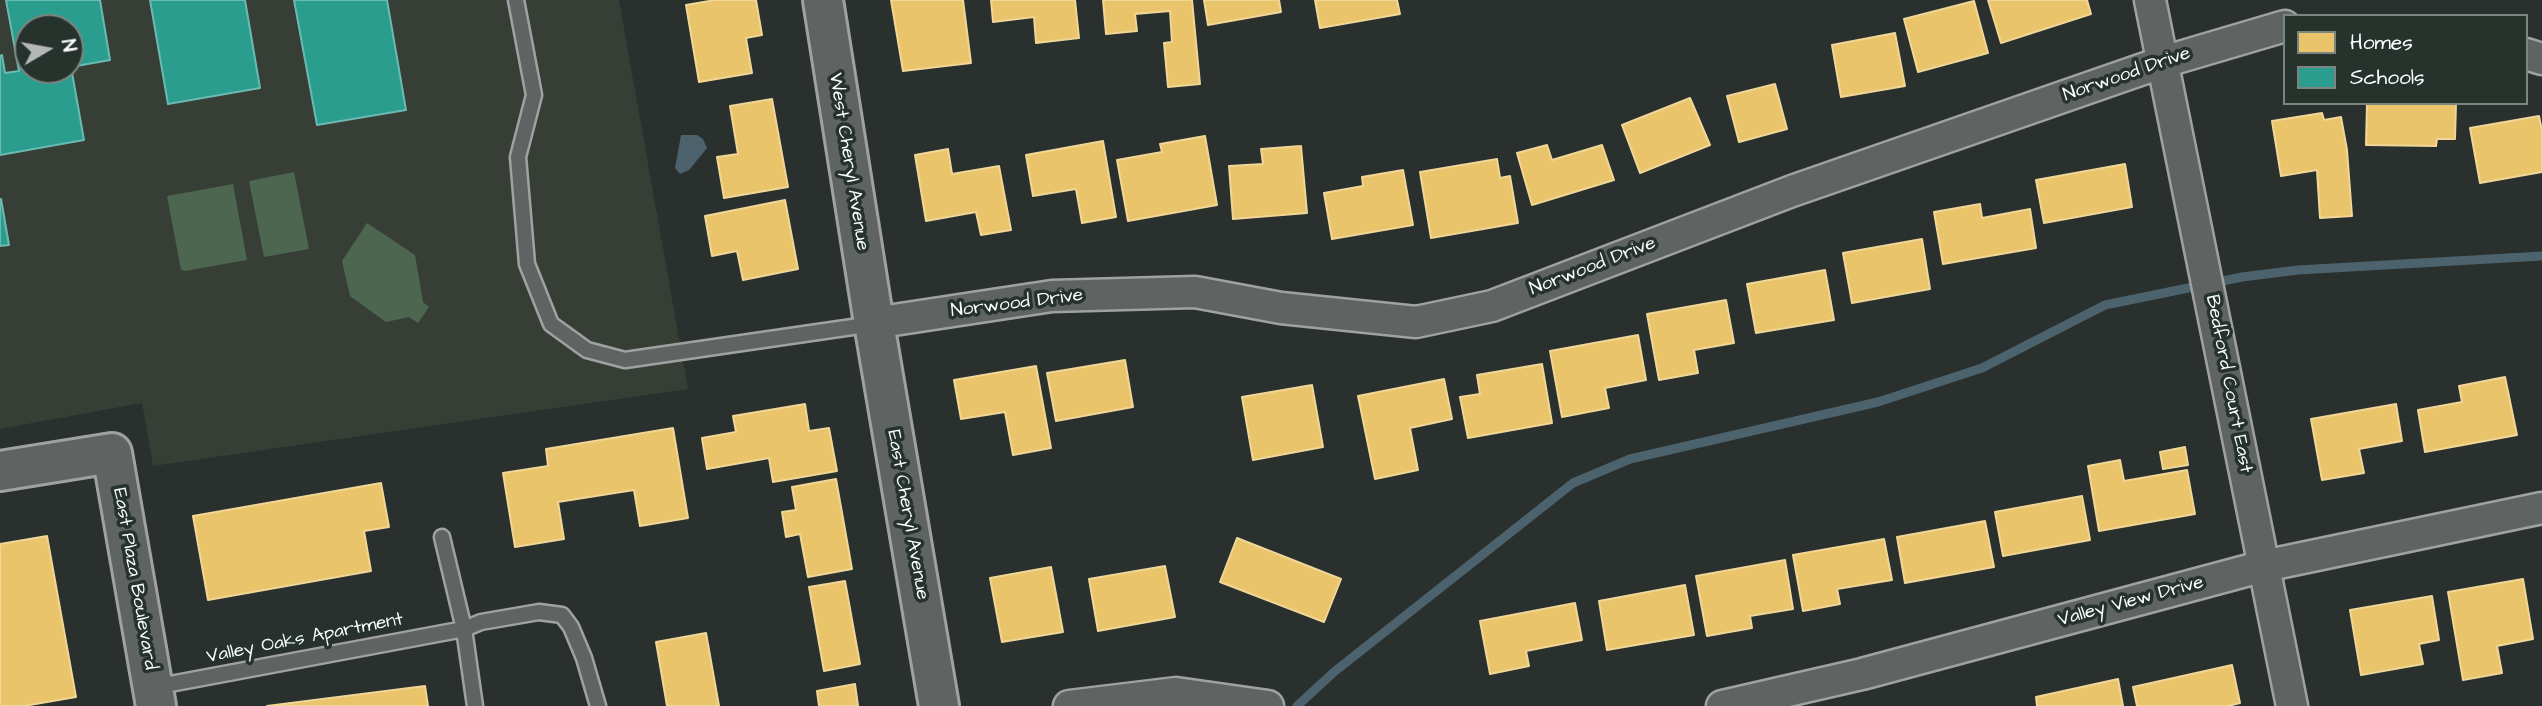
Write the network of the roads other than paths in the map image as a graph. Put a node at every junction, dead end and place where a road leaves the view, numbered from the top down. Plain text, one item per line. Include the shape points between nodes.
1 (516, 0) edge
2 (823, 0) edge
3 (2150, 0) edge
4 (2283, 27) edge
5 (2162, 62) junction
6 (874, 323) junction
7 (0, 471) edge
8 (2542, 508) edge
9 (442, 537) dead end
10 (2264, 566) junction
11 (464, 629) junction
12 (154, 696) edge
13 (1261, 705) edge
14 (475, 706) edge
15 (598, 706) edge
16 (939, 706) edge
17 (1069, 706) edge
18 (1722, 706) edge
19 (2292, 706) edge

1 - 6 lane via 534,94 518,157 527,264 551,324 587,351 625,360
2 - 6 street, West Cheryl Avenue
3 - 5 street, Bedford Court East
4 - 5 street, Norwood Drive
5 - 6 street, Norwood Drive via 1792,191 1492,306 1416,322 1195,292 1052,296
5 - 10 street, Bedford Court East
6 - 16 street, East Cheryl Avenue
7 - 12 street, East Plaza Boulevard via 112,453
8 - 10 street, Valley View Drive
9 - 11 lane
10 - 18 street, Valley View Drive via 1863,674
10 - 19 street, Bedford Court East
11 - 12 lane, Valley Oaks Apartment
11 - 14 lane
11 - 15 lane, Valley Oaks Apartment via 539,612 562,615 584,658
13 - 17 street via 1176,693

